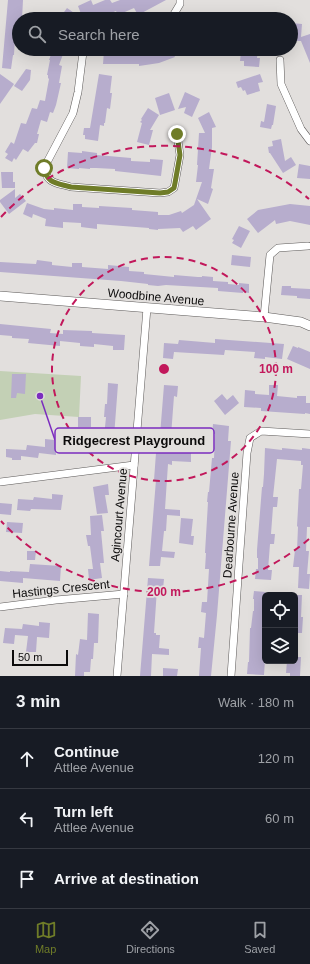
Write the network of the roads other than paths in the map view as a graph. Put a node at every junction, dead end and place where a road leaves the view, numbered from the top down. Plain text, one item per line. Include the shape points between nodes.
1 (180, 0) edge
2 (176, 12) edge
3 (82, 56) edge
4 (280, 60) dead end
5 (177, 134) dead end
6 (310, 141) edge
7 (308, 246) dead end
8 (0, 296) edge
9 (148, 308) junction
10 (264, 317) junction
11 (310, 326) edge
12 (310, 434) edge
13 (134, 465) junction
14 (0, 482) edge
15 (124, 594) junction
16 (0, 607) edge
17 (117, 676) edge
18 (231, 676) edge

1 - 2 street
3 - 5 street via 73,113 44,168 49,180 71,187 168,192 174,188 180,155
4 - 6 street via 281,84 301,129
7 - 10 street via 278,248 270,256
8 - 9 street, Woodbine Avenue
9 - 10 street, Woodbine Avenue
9 - 13 street, Agincourt Avenue
10 - 11 street, Woodbine Avenue via 301,322
12 - 18 street, Dearbourne Avenue via 261,431 250,438
13 - 14 street
13 - 15 street, Agincourt Avenue
15 - 16 street, Hastings Crescent
15 - 17 street, Agincourt Avenue

